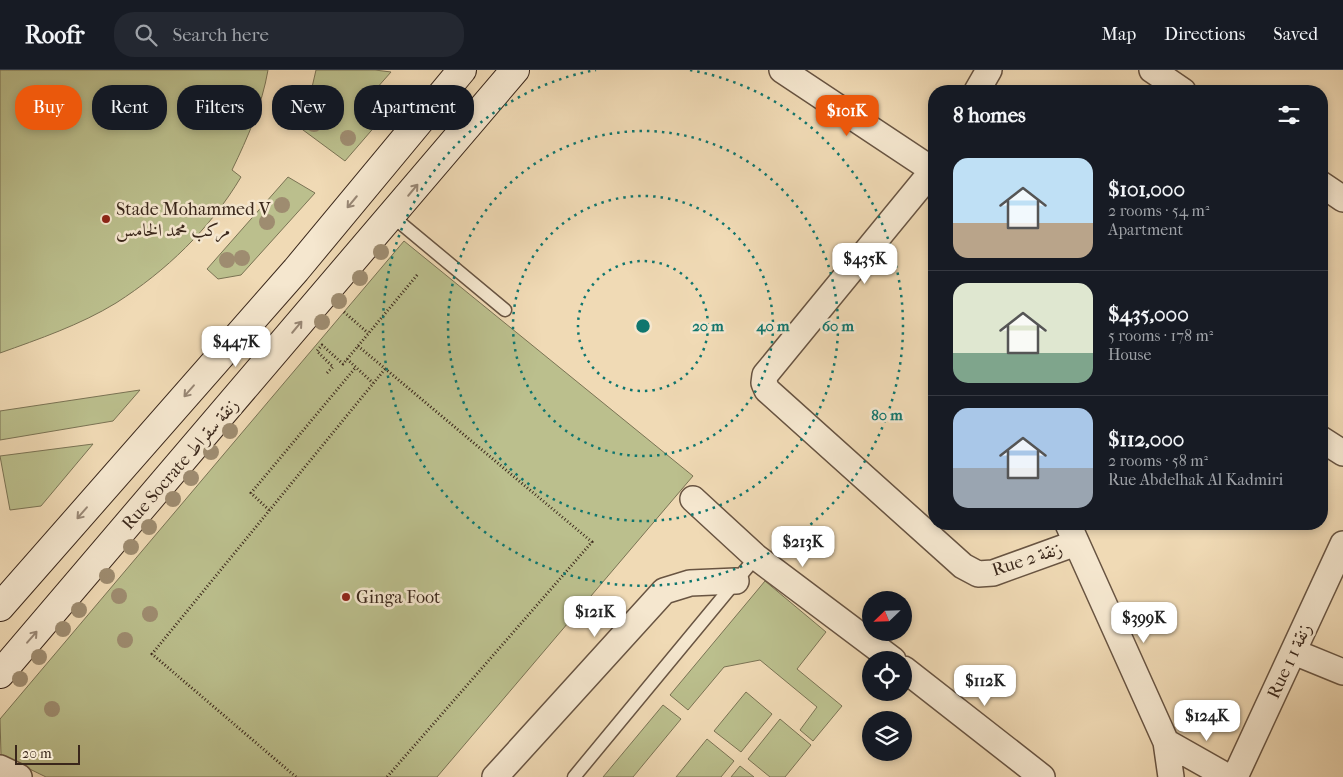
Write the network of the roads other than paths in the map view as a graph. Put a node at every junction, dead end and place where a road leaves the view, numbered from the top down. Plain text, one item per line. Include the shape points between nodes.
1 (462, 70) edge
2 (515, 70) edge
3 (782, 70) edge
4 (989, 70) edge
5 (1152, 70) edge
6 (980, 85) edge
7 (1175, 85) edge
8 (928, 167) edge
9 (928, 176) edge
10 (1328, 189) edge
11 (1343, 199) edge
12 (392, 216) junction
13 (504, 310) dead end
14 (207, 371) junction
15 (237, 397) junction
16 (1328, 443) edge
17 (1343, 453) edge
18 (693, 499) dead end
19 (1072, 533) edge
20 (1343, 544) edge
21 (756, 557) junction
22 (736, 581) junction
23 (0, 606) edge
24 (880, 651) edge
25 (1294, 652) junction
26 (1343, 672) edge
27 (0, 674) edge
28 (912, 675) edge
29 (1166, 742) junction
30 (0, 768) edge
31 (19, 777) edge
32 (496, 777) edge
33 (574, 777) edge
34 (1042, 777) edge
35 (1170, 777) edge
36 (1228, 777) edge
37 (1234, 777) edge

1 -> 14 street via 296,270
12 -> 2 street, Rue Socrate زنقة سقراط
3 - 8 street
4 - 6 street
5 - 7 street
9 - 19 street, Rue 2 زنقة via 765,375 764,383 767,390 964,566 978,574 993,573
10 - 11 street
12 - 13 lane
15 -> 12 street, Rue Socrate زنقة سقراط
14 - 15 street
14 -> 23 street
27 -> 15 street, Rue Socrate زنقة سقراط
16 - 17 street
18 - 21 street
19 - 29 street
20 - 25 street, Rue 1 زنقة 1
21 - 22 lane
21 - 24 street
22 - 32 street via 690,584 664,591
22 - 33 lane
25 - 26 street
25 - 37 street, Rue 1 زنقة 1
28 - 34 street
29 - 35 street
29 - 36 street
30 - 31 street

